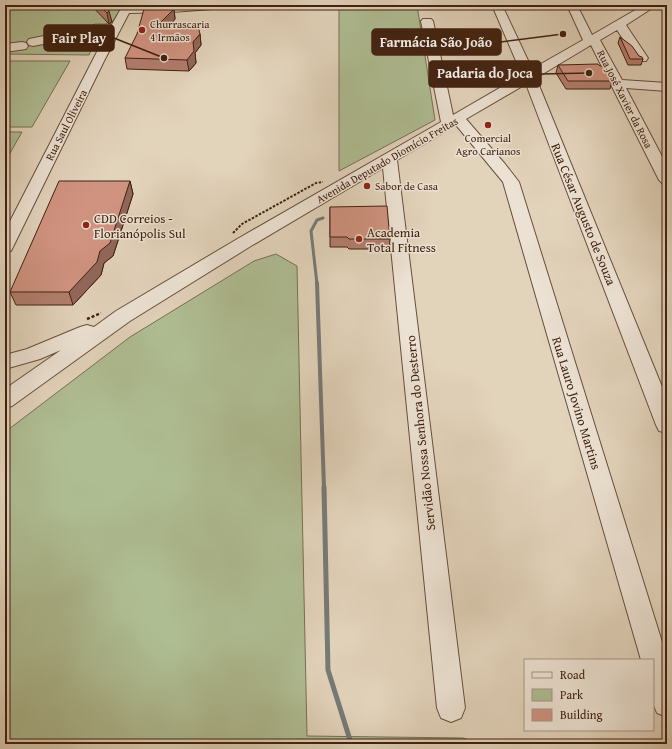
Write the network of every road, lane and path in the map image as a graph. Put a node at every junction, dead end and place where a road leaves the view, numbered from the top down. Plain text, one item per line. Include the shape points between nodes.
1 (225, 5) edge
2 (497, 5) edge
3 (572, 5) edge
4 (652, 5) edge
5 (173, 7) edge
6 (127, 8) edge
7 (427, 21) dead end
8 (619, 24) junction
9 (110, 39) junction
10 (592, 40) junction
11 (33, 42) dead end
12 (22, 46) dead end
13 (5, 48) edge
14 (642, 58) edge
15 (530, 78) junction
16 (617, 84) junction
17 (667, 87) edge
18 (453, 121) junction
19 (390, 158) junction
20 (667, 180) edge
21 (5, 247) edge
22 (123, 316) junction
23 (5, 362) edge
24 (5, 400) edge
25 (667, 425) edge
26 (654, 659) edge
27 (654, 660) edge
28 (667, 703) edge
29 (451, 708) dead end

1 - 5 street
2 - 15 street, Rua César Augusto de Souza
3 - 10 street, Rua José Xavier da Rosa
4 - 8 street, Avenida Deputado Diomício Freitas
5 - 6 street
6 - 9 street, Rua Saul Oliveira
7 - 18 street
8 - 10 street, Avenida Deputado Diomício Freitas
8 - 14 street
9 - 11 street via 59,37
9 - 21 street, Rua Saul Oliveira
10 - 15 street, Avenida Deputado Diomício Freitas
10 - 16 street, Rua José Xavier da Rosa
12 - 13 street
15 - 18 street, Avenida Deputado Diomício Freitas
15 - 25 street, Rua César Augusto de Souza
16 - 17 street
16 - 20 street, Rua José Xavier da Rosa
18 - 19 street, Avenida Deputado Diomício Freitas
18 - 26 street, Rua Lauro Jovino Martins via 500,167 511,182
19 - 22 street, Avenida Deputado Diomício Freitas
19 - 29 street, Servidão Nossa Senhora do Desterro
22 - 23 street, Avenida Deputado Diomício Freitas via 71,339
22 - 24 street, Avenida Deputado Diomício Freitas
27 - 28 street, Rua Lauro Jovino Martins

